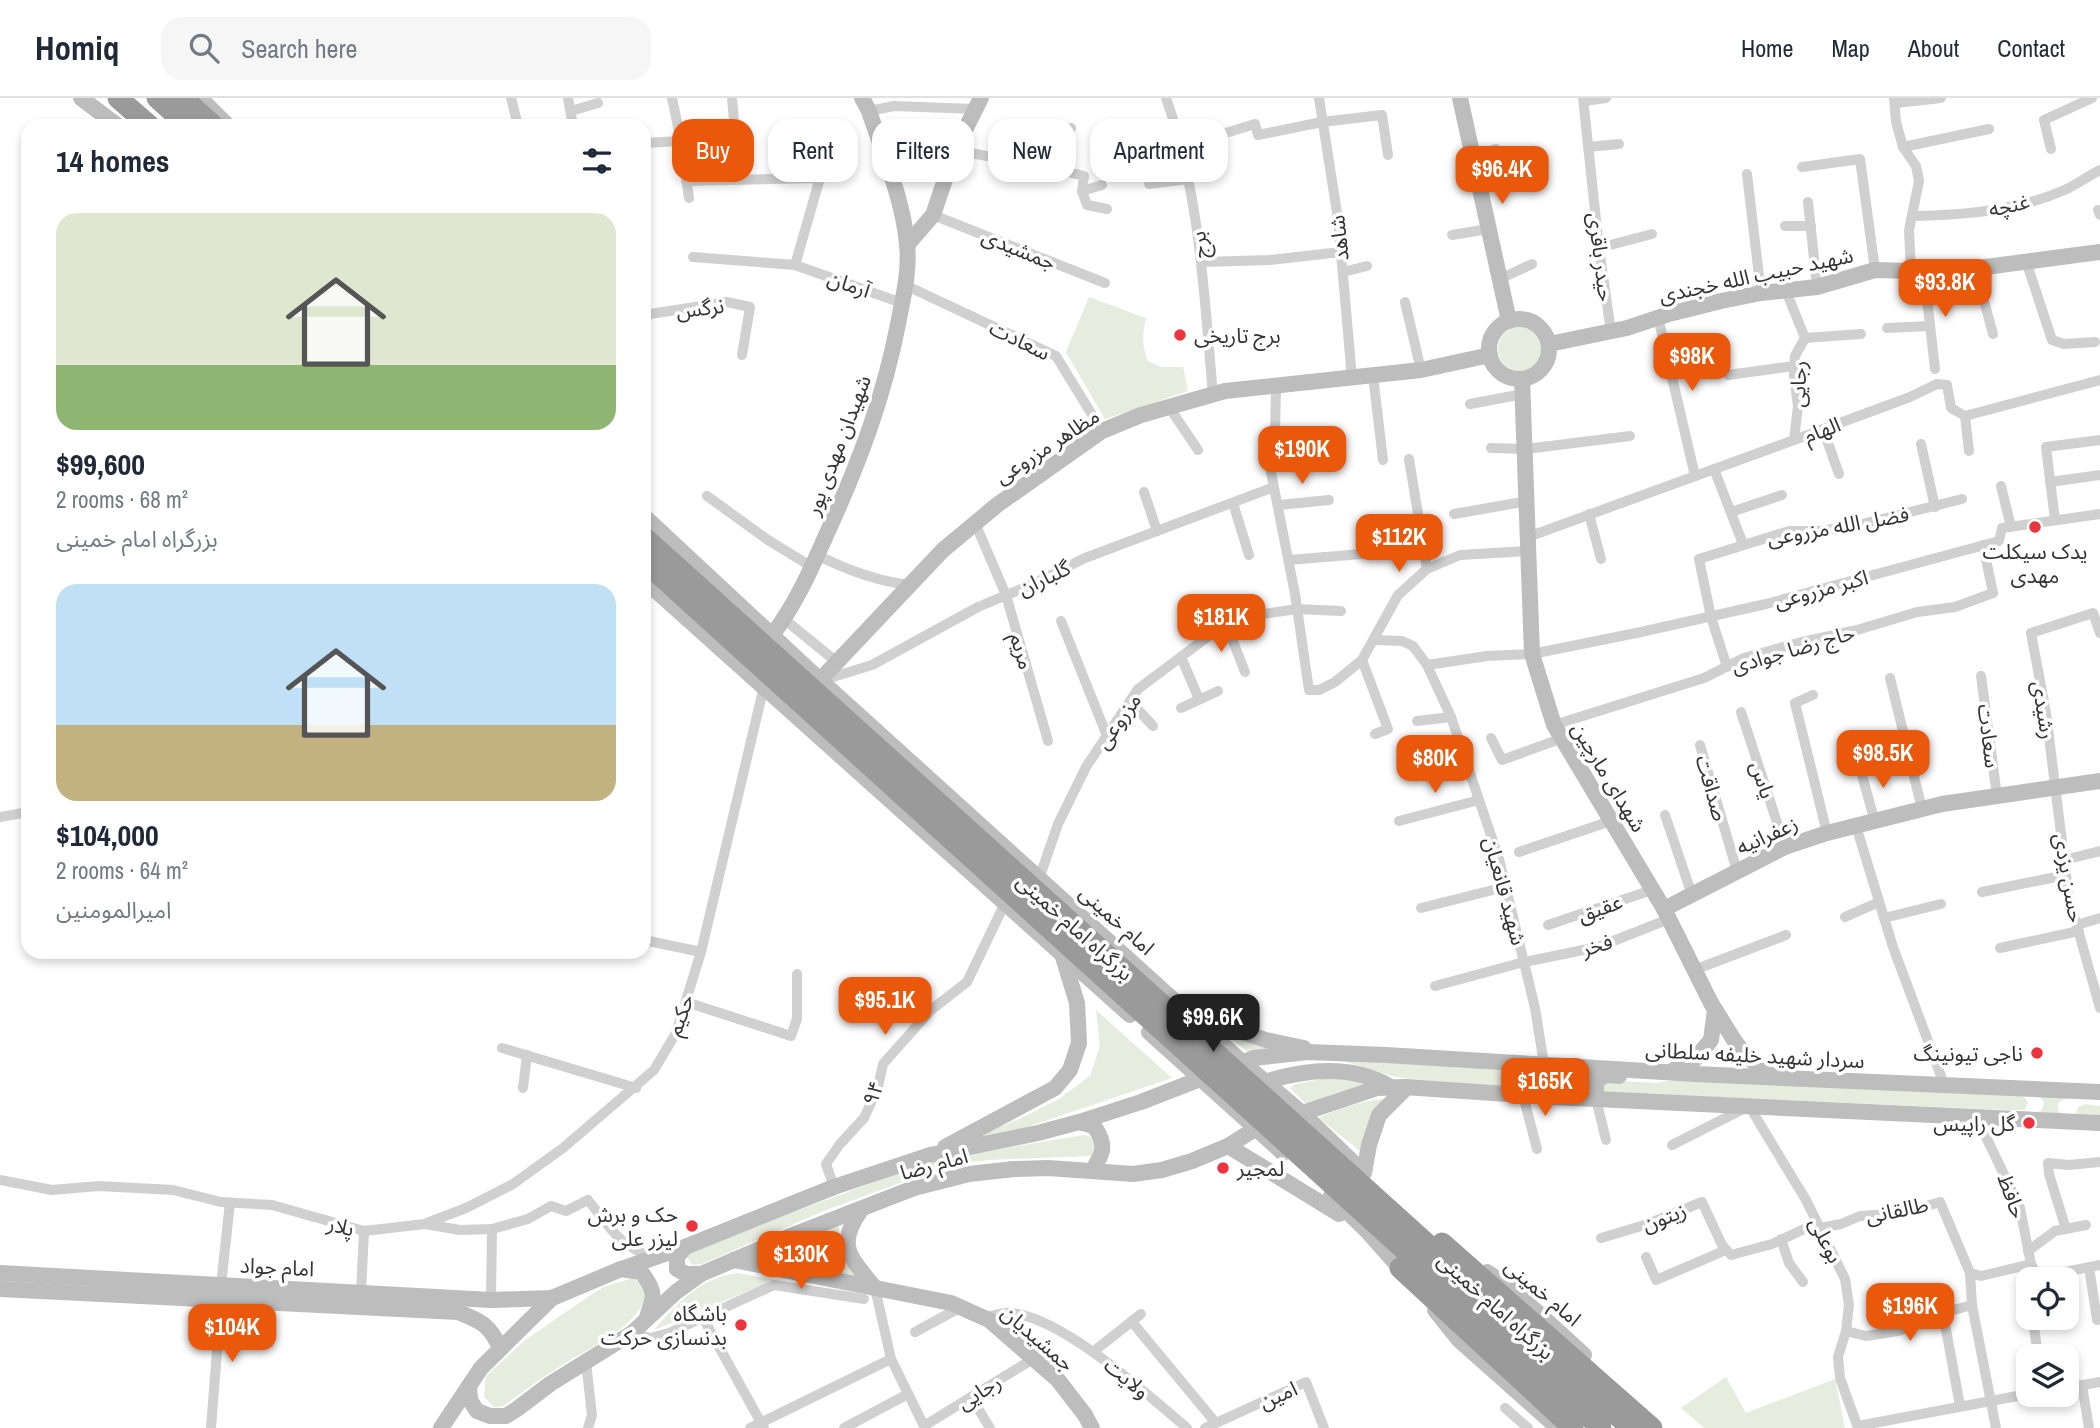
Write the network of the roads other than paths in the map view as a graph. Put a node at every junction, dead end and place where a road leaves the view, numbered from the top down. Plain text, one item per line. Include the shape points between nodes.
1 (80, 98) edge
2 (94, 98) edge
3 (118, 98) edge
4 (130, 98) edge
5 (157, 98) edge
6 (183, 98) edge
7 (200, 98) edge
8 (511, 98) edge
9 (568, 98) edge
10 (672, 98) edge
11 (732, 98) edge
12 (1166, 98) edge
13 (1319, 98) edge
14 (1460, 98) edge
15 (1606, 98) edge
16 (1941, 98) edge
17 (2092, 98) edge
18 (1584, 100) edge
19 (1895, 101) edge
20 (903, 102) edge
21 (598, 103) dead end
22 (865, 104) edge
23 (978, 104) edge
24 (571, 111) junction
25 (108, 119) edge
26 (118, 119) edge
27 (142, 119) edge
28 (153, 119) edge
29 (180, 119) edge
30 (206, 119) edge
31 (221, 119) edge
32 (516, 119) edge
33 (572, 119) edge
34 (676, 119) edge
35 (734, 119) edge
36 (1173, 119) edge
37 (1322, 122) junction
38 (1989, 129) dead end
39 (1228, 132) edge
40 (672, 141) edge
41 (651, 143) edge
42 (1619, 144) dead end
43 (1588, 147) junction
44 (1903, 147) junction
45 (1496, 149) dead end
46 (2051, 149) dead end
47 (1388, 155) dead end
48 (1472, 157) junction
49 (1802, 167) dead end
50 (2100, 170) edge
51 (1076, 174) edge
52 (1747, 174) dead end
53 (754, 179) edge
54 (686, 182) edge
55 (944, 182) edge
56 (1166, 182) edge
57 (1190, 182) edge
58 (1150, 184) dead end
59 (1102, 185) dead end
60 (1082, 191) junction
61 (689, 198) dead end
62 (1808, 202) dead end
63 (1107, 209) dead end
64 (933, 215) junction
65 (1912, 216) junction
66 (1785, 226) dead end
67 (1811, 226) junction
68 (1488, 229) junction
69 (1652, 234) dead end
70 (1452, 235) dead end
71 (908, 245) junction
72 (1599, 248) junction
73 (1341, 252) junction
74 (2100, 252) edge
75 (693, 257) dead end
76 (1202, 261) junction
77 (2026, 261) junction
78 (1532, 264) dead end
79 (795, 265) junction
80 (1367, 266) dead end
81 (1975, 268) junction
82 (1875, 270) junction
83 (1343, 272) junction
84 (1917, 272) junction
85 (1500, 279) junction
86 (1105, 283) dead end
87 (905, 285) junction
88 (1817, 287) junction
89 (1786, 291) junction
90 (1761, 293) junction
91 (1405, 302) dead end
92 (902, 303) junction
93 (651, 315) edge
94 (1657, 317) junction
95 (1509, 321) junction
96 (1930, 326) junction
97 (1887, 328) dead end
98 (1611, 332) junction
99 (1861, 334) dead end
100 (1993, 334) dead end
101 (1805, 338) junction
102 (2095, 342) dead end
103 (1549, 344) junction
104 (742, 355) dead end
105 (1490, 355) junction
106 (1794, 366) junction
107 (1935, 369) dead end
108 (1421, 370) junction
109 (1728, 375) dead end
110 (1373, 376) junction
111 (1352, 378) junction
112 (2100, 380) edge
113 (1276, 386) junction
114 (1522, 387) junction
115 (1213, 395) junction
116 (1470, 404) dead end
117 (1169, 407) junction
118 (1965, 416) junction
119 (1823, 429) junction
120 (1102, 431) junction
121 (1630, 436) dead end
122 (1794, 440) junction
123 (2100, 440) edge
124 (1920, 444) dead end
125 (1491, 448) dead end
126 (1526, 449) junction
127 (1198, 450) dead end
128 (1969, 451) dead end
129 (1409, 459) dead end
130 (1383, 460) dead end
131 (1714, 469) junction
132 (1839, 474) dead end
133 (2100, 475) edge
134 (1695, 476) junction
135 (2050, 482) junction
136 (2001, 486) dead end
137 (1274, 487) junction
138 (1144, 492) dead end
139 (1782, 495) dead end
140 (707, 496) dead end
141 (1962, 499) dead end
142 (1329, 500) dead end
143 (1528, 501) junction
144 (1233, 503) junction
145 (1279, 505) junction
146 (1935, 507) junction
147 (1731, 512) junction
148 (2100, 513) edge
149 (1454, 514) dead end
150 (1589, 514) junction
151 (2055, 520) junction
152 (651, 522) edge
153 (975, 523) junction
154 (1420, 525) junction
155 (2011, 527) junction
156 (1388, 529) dead end
157 (1157, 531) junction
158 (651, 543) edge
159 (1528, 544) junction
160 (1743, 544) junction
161 (1983, 545) junction
162 (1374, 553) dead end
163 (1249, 555) dead end
164 (1601, 559) dead end
165 (1289, 560) junction
166 (814, 561) junction
167 (651, 567) edge
168 (1427, 569) junction
169 (909, 585) junction
170 (651, 586) edge
171 (1006, 596) junction
172 (1297, 609) junction
173 (1341, 611) dead end
174 (1711, 617) junction
175 (784, 619) junction
176 (1060, 621) dead end
177 (1227, 626) junction
178 (2100, 633) edge
179 (773, 634) junction
180 (1374, 640) junction
181 (1532, 654) junction
182 (1181, 657) junction
183 (1362, 660) junction
184 (838, 663) junction
185 (1427, 665) junction
186 (1727, 667) junction
187 (1245, 672) dead end
188 (1982, 676) dead end
189 (1890, 678) dead end
190 (820, 680) junction
191 (764, 686) junction
192 (1218, 691) dead end
193 (1813, 695) dead end
194 (1199, 699) junction
195 (1130, 701) junction
196 (1181, 708) dead end
197 (1741, 712) dead end
198 (1451, 717) junction
199 (1417, 721) dead end
200 (1153, 726) dead end
201 (1557, 732) junction
202 (1376, 734) dead end
203 (1107, 736) junction
204 (1491, 738) dead end
205 (1048, 741) dead end
206 (1700, 745) dead end
207 (1860, 768) dead end
208 (2100, 781) edge
209 (2054, 787) junction
210 (1997, 796) junction
211 (1479, 800) junction
212 (1922, 809) junction
213 (21, 814) edge
214 (1665, 815) dead end
215 (0, 817) edge
216 (1399, 821) dead end
217 (1611, 821) junction
218 (1875, 822) junction
219 (1857, 826) junction
220 (1827, 833) junction
221 (1785, 847) junction
222 (2100, 851) edge
223 (1519, 852) dead end
224 (2064, 860) junction
225 (1737, 871) junction
226 (2066, 875) junction
227 (1039, 879) junction
228 (1505, 887) junction
229 (1652, 890) junction
230 (1982, 892) dead end
231 (1692, 895) junction
232 (1879, 902) junction
233 (1005, 903) junction
234 (1941, 904) dead end
235 (1421, 908) dead end
236 (1667, 914) junction
237 (1845, 917) dead end
238 (1884, 918) junction
239 (2100, 918) edge
240 (1548, 925) dead end
241 (2078, 928) junction
242 (1786, 935) dead end
243 (651, 941) edge
244 (2000, 948) dead end
245 (701, 952) junction
246 (1062, 955) junction
247 (1524, 962) junction
248 (1694, 970) junction
249 (797, 974) dead end
250 (1435, 986) dead end
251 (2097, 986) edge
252 (686, 1002) junction
253 (2100, 1007) edge
254 (1715, 1010) junction
255 (1187, 1013) junction
256 (502, 1048) dead end
257 (1327, 1053) junction
258 (527, 1055) junction
259 (1242, 1062) junction
260 (1544, 1064) junction
261 (1670, 1072) junction
262 (1773, 1077) junction
263 (1199, 1079) junction
264 (1265, 1082) junction
265 (1944, 1084) junction
266 (1399, 1087) junction
267 (523, 1088) dead end
268 (636, 1088) junction
269 (2022, 1088) junction
270 (2093, 1092) edge
271 (1522, 1095) junction
272 (1596, 1099) junction
273 (1749, 1105) junction
274 (1302, 1114) junction
275 (1976, 1116) junction
276 (2014, 1118) junction
277 (1079, 1122) junction
278 (2077, 1122) junction
279 (2100, 1123) edge
280 (1255, 1129) junction
281 (1606, 1140) dead end
282 (1228, 1146) junction
283 (1672, 1146) dead end
284 (1537, 1149) dead end
285 (930, 1155) junction
286 (2100, 1162) edge
287 (1092, 1171) junction
288 (1364, 1173) junction
289 (0, 1181) edge
290 (834, 1187) junction
291 (230, 1203) junction
292 (861, 1210) junction
293 (425, 1224) junction
294 (2086, 1225) dead end
295 (1818, 1226) junction
296 (492, 1229) junction
297 (2066, 1229) junction
298 (1366, 1230) junction
299 (364, 1231) junction
300 (1601, 1238) dead end
301 (1782, 1240) junction
302 (1442, 1244) junction
303 (685, 1247) junction
304 (1726, 1250) junction
305 (2028, 1251) junction
306 (1646, 1257) dead end
307 (653, 1258) junction
308 (734, 1260) junction
309 (2031, 1264) junction
310 (2095, 1266) edge
311 (2033, 1267) edge
312 (1400, 1268) junction
313 (621, 1269) junction
314 (0, 1273) edge
315 (1970, 1273) junction
316 (701, 1274) junction
317 (1803, 1282) dead end
318 (0, 1289) edge
319 (221, 1292) junction
320 (361, 1293) junction
321 (869, 1294) junction
322 (552, 1298) junction
323 (491, 1300) junction
324 (1972, 1305) junction
325 (961, 1307) junction
326 (1943, 1313) junction
327 (1141, 1314) dead end
328 (703, 1318) junction
329 (983, 1318) junction
330 (646, 1320) junction
331 (2097, 1320) dead end
332 (1132, 1322) junction
333 (1846, 1331) junction
334 (915, 1332) dead end
335 (632, 1333) junction
336 (500, 1348) junction
337 (1093, 1352) junction
338 (891, 1359) junction
339 (1033, 1359) junction
340 (586, 1362) junction
341 (2100, 1382) edge
342 (2082, 1385) junction
343 (469, 1386) junction
344 (2079, 1386) edge
345 (908, 1394) junction
346 (2016, 1396) edge
347 (971, 1397) junction
348 (1991, 1401) junction
349 (1960, 1406) junction
350 (1505, 1408) dead end
351 (506, 1416) junction
352 (763, 1425) edge
353 (1210, 1425) edge
354 (925, 1427) edge
355 (1858, 1427) edge
356 (211, 1428) edge
357 (441, 1428) edge
358 (492, 1428) edge
359 (588, 1428) edge
360 (750, 1428) edge
361 (844, 1428) edge
362 (990, 1428) edge
363 (1091, 1428) edge
364 (1187, 1428) edge
365 (1324, 1428) edge
366 (1528, 1428) edge
367 (1558, 1428) edge
368 (1573, 1428) edge
369 (1601, 1428) edge
370 (1631, 1428) edge
371 (1653, 1428) edge
372 (1664, 1428) edge
373 (1996, 1428) edge
374 (2089, 1428) edge

1 - 25 main road
2 - 26 main road
3 - 27 highway
4 - 28 highway
5 - 29 highway
6 - 30 highway
7 - 31 main road
8 - 32 street
9 - 24 street
10 - 34 street
11 - 35 street
12 - 36 street, برج
13 - 37 street, شاهد
14 - 48 main road
15 - 18 street
16 - 19 street
17 - 46 street via 2043,120
18 - 43 street, حیدر باقری
19 - 44 street
20 - 22 street
20 - 23 street
21 - 24 street
22 - 71 main road, شهیدان مهدی پور
24 - 33 street
37 - 39 street via 1258,135 1255,124
37 - 47 street via 1382,115
37 - 73 street, شاهد
38 - 44 street
40 - 41 street
42 - 43 street
43 - 72 street, حیدر باقری
44 - 65 street via 1916,166 1919,181
45 - 48 street
48 - 68 main road
49 - 82 street via 1860,159
50 - 65 street, غنچه via 2066,189 2025,203 1969,215
51 - 60 street via 1084,176
52 - 90 street
53 - 79 street via 820,178
54 - 61 street
55 - 64 main road
56 - 58 street
57 - 76 street, برج
59 - 60 street
60 - 63 street via 1087,205
62 - 67 street
64 - 71 main road
64 - 86 street, جمشیدی
65 - 84 street via 1909,230
66 - 67 street
67 - 88 street
68 - 70 street
68 - 85 main road
69 - 72 street
71 - 87 main road, شهیدان مهدی پور
72 - 98 street, حیدر باقری
73 - 76 street
73 - 83 street, شاهد
74 - 77 main road, شهید حبیب الله خجندی
75 - 79 street, آرمان
76 - 115 street, برج
77 - 81 main road, شهید حبیب الله خجندی
77 - 102 street via 2052,340
78 - 85 street
79 - 92 street, آرمان
80 - 83 street
81 - 84 main road, شهید حبیب الله خجندی
81 - 100 street
82 - 84 main road, شهید حبیب الله خجندی
82 - 88 main road, شهید حبیب الله خجندی
83 - 111 street, شاهد
84 - 96 street
85 - 95 main road
87 - 92 main road, شهیدان مهدی پور
87 - 120 street, سعادت via 1056,356
88 - 89 main road, شهید حبیب الله خجندی
89 - 90 main road, شهید حبیب الله خجندی
89 - 101 street, رجایی
90 - 94 main road, شهید حبیب الله خجندی
91 - 108 street
92 - 166 main road, شهیدان مهدی پور via 872,426
93 - 104 street, نرگس via 727,302 750,307
94 - 98 main road, شهید حبیب الله خجندی
94 - 134 street
95 - 103 main road via 1534,324
95 - 105 main road via 1491,338
96 - 97 street
96 - 107 street
98 - 103 main road, شهید حبیب الله خجندی
99 - 101 street
101 - 106 street, رجایی
103 - 114 main road via 1539,371
105 - 108 main road, مظاهر مزروعی
105 - 114 main road via 1498,370
106 - 109 street
106 - 122 street, رجایی via 1798,406
108 - 110 main road, مظاهر مزروعی
110 - 111 main road, مظاهر مزروعی
110 - 130 street
111 - 113 main road, مظاهر مزروعی
112 - 118 street
113 - 115 main road, مظاهر مزروعی
113 - 137 street via 1275,435 1266,447
114 - 116 street
114 - 126 main road, شهدای مارچین
115 - 117 main road, مظاهر مزروعی
117 - 120 main road, مظاهر مزروعی
117 - 127 street
118 - 119 street, الهام via 1951,408 1947,385 1937,384
118 - 128 street
119 - 122 street, الهام
119 - 132 street
120 - 153 main road, مظاهر مزروعی
121 - 126 street
122 - 131 street, الهام
123 - 135 street via 2046,447
124 - 146 street
125 - 126 street
126 - 143 main road, شهدای مارچین
129 - 154 street
131 - 134 street, الهام
131 - 147 street
133 - 135 street
134 - 150 street, الهام
135 - 151 street
136 - 155 street
137 - 144 street, گلباران
137 - 145 street
138 - 157 street
139 - 147 street
140 - 166 street via 768,540
141 - 146 street, فضل الله مزروعی
142 - 145 street
143 - 149 street
143 - 159 main road, شهدای مارچین
144 - 157 street, گلباران
144 - 163 street
145 - 165 street
146 - 160 street, فضل الله مزروعی via 1820,531 1789,531
147 - 160 street
148 - 151 street, اکبر مزروعی
150 - 159 street, الهام
150 - 164 street
151 - 155 street, اکبر مزروعی
152 - 179 main road, امام خمینی
153 - 169 main road, مظاهر مزروعی
153 - 171 street, مریم
154 - 156 street
154 - 168 street
155 - 161 street, اکبر مزروعی via 2003,528 1998,541
157 - 171 street, گلباران
158 - 370 highway, بزرگراه امام خمینی, bridge
159 - 168 street, الهام via 1460,555
159 - 181 main road, شهدای مارچین
160 - 174 street, فضل الله مزروعی via 1699,559
161 - 174 street, اکبر مزروعی
161 - 186 street, حاج رضا جوادی via 1993,593 1955,607 1917,612 1744,658
162 - 165 street
165 - 172 street
166 - 169 street
166 - 175 main road, شهیدان مهدی پور
167 - 369 highway, بزرگراه امام خمینی, bridge
168 - 180 street, الهام via 1398,595
169 - 184 main road, مظاهر مزروعی
170 - 191 main road
171 - 190 street, گلباران via 872,665
171 - 205 street, مریم
172 - 173 street, مزروعی
172 - 177 street, مزروعی via 1243,617
172 - 183 street, الهام via 1309,690 1335,682
174 - 181 street, اکبر مزروعی
174 - 186 street, فضل الله مزروعی
175 - 179 main road, شهیدان مهدی پور
175 - 184 street
176 - 203 street
177 - 182 street, مزروعی
177 - 187 street
178 - 209 street, رشیدی via 2093,613 2031,632
179 - 190 main road, امام خمینی
180 - 183 street, الهام
180 - 185 street, شهید قانعیان via 1413,646
181 - 185 street, اکبر مزروعی
181 - 201 main road, شهدای مارچین
182 - 194 street
182 - 195 street, مزروعی via 1138,689
183 - 202 street via 1388,729
184 - 190 main road, مظاهر مزروعی
185 - 198 street, شهید قانعیان
186 - 201 street, حاج رضا جوادی
188 - 210 street, سعادت
189 - 212 street
190 - 227 main road, امام خمینی
191 - 233 main road
191 - 245 street, حکیم
192 - 194 street
193 - 220 street via 1795,703
194 - 196 street
195 - 200 street
195 - 203 street, مزروعی
197 - 221 street, یاس
198 - 199 street
198 - 211 street, شهید قانعیان
201 - 204 street, حاج رضا جوادی via 1502,760
201 - 217 main road, شهدای مارچین
203 - 227 street, مزروعی via 1058,824
206 - 225 street, صداقت
207 - 218 street
208 - 209 main road, زعفرانیه
209 - 210 main road, زعفرانیه
209 - 224 street, حسن یزدی
210 - 212 main road, زعفرانیه
211 - 216 street
211 - 228 street, شهید قانعیان
212 - 218 main road, زعفرانیه
213 - 215 street
214 - 231 street
217 - 223 street
217 - 229 main road, شهدای مارچین
218 - 219 main road, زعفرانیه
219 - 220 main road, زعفرانیه
219 - 232 street
220 - 221 main road, زعفرانیه
221 - 225 main road, زعفرانیه
222 - 224 street
224 - 226 street, حسن یزدی
225 - 231 main road, زعفرانیه
226 - 230 street
226 - 241 street, حسن یزدی
227 - 255 main road, امام خمینی
228 - 235 street
228 - 247 street, شهید قانعیان
229 - 236 main road, شهدای مارچین
229 - 240 street, عقیق
231 - 236 main road, زعفرانیه
232 - 237 street
232 - 238 street
233 - 246 main road
233 - 290 street, ۹۴ via 967,982 932,1010 883,1064 864,1118 826,1164
234 - 238 street
236 - 247 street, فخر via 1598,947
236 - 248 main road, شهدای مارچین
238 - 265 street
239 - 241 street
241 - 244 street
241 - 251 street, حسن یزدی
242 - 248 street
243 - 245 street
245 - 252 street, حکیم
246 - 263 main road
246 - 285 main road via 1077,1003 1079,1043 1070,1070 1055,1088
247 - 250 street, فخر
247 - 260 street, شهید قانعیان
248 - 254 main road, شهدای مارچین
249 - 252 street via 797,1019 791,1036
251 - 253 street, حسن یزدی
252 - 268 street, حکیم via 676,1033 654,1070
254 - 261 main road via 1711,1040 1695,1060
254 - 262 main road, شهدای مارچین via 1746,1056
255 - 257 main road via 1266,1040
255 - 259 main road, امام خمینی
256 - 258 street
257 - 259 main road, سردار شهید خلیفه سلطانی
257 - 260 main road, سردار شهید خلیفه سلطانی
258 - 267 street
258 - 268 street
259 - 263 main road, سردار شهید خلیفه سلطانی
259 - 264 main road, امام خمینی
260 - 261 main road, سردار شهید خلیفه سلطانی
261 - 262 main road, سردار شهید خلیفه سلطانی
261 - 272 main road via 1606,1075 1596,1081
262 - 265 main road, سردار شهید خلیفه سلطانی
263 - 264 main road via 1228,1088
263 - 277 main road, امام رضا
263 - 280 main road
264 - 266 main road via 1291,1073 1342,1071
264 - 274 main road, امام خمینی
265 - 269 main road, سردار شهید خلیفه سلطانی
266 - 271 main road
266 - 274 main road via 1354,1094
266 - 288 main road via 1379,1115
268 - 293 street, حکیم via 513,1184
269 - 270 main road, سردار شهید خلیفه سلطانی
269 - 276 main road via 2034,1096 2037,1107
270 - 278 main road via 2069,1105
271 - 272 main road
271 - 284 street
272 - 273 main road
272 - 281 street
273 - 275 main road
273 - 283 street
273 - 295 street, بوعلی
274 - 280 main road, امام رضا
274 - 288 main road, امام خمینی
275 - 276 main road
275 - 305 street, حافظ via 2020,1208
276 - 278 main road
277 - 285 main road, امام رضا
277 - 287 main road via 1094,1126 1102,1138 1103,1153
278 - 279 main road
280 - 282 main road, امام رضا
280 - 298 main road
282 - 287 main road, امام رضا via 1163,1170 1133,1174
282 - 298 main road
285 - 290 main road, امام رضا
286 - 297 street, حافظ via 2048,1163
287 - 292 main road, امام رضا via 1014,1169 969,1174 914,1188
288 - 302 main road, امام خمینی
289 - 291 street, پلار via 52,1190 99,1186 173,1190
290 - 303 main road, امام رضا
291 - 299 street, پلار via 272,1205
291 - 319 street
292 - 308 main road, امام رضا
292 - 321 main road via 847,1238 849,1253
293 - 296 street, پلار
293 - 299 street, پلار
294 - 297 street
295 - 301 street
295 - 315 street, طالقانی via 1940,1202
295 - 333 street, بوعلی via 1845,1279
296 - 307 street, پلار via 528,1220 551,1206 566,1211 588,1200 614,1235
296 - 323 street
297 - 305 street
298 - 312 main road
299 - 320 street
300 - 304 street, زیتون via 1702,1202
301 - 304 street via 1731,1255
301 - 317 street via 1789,1263
302 - 371 highway
302 - 372 main road, امام خمینی via 1512,1289
303 - 307 main road, امام رضا
303 - 316 main road via 677,1257 677,1269
304 - 306 street via 1656,1280
305 - 309 street, حافظ
307 - 313 main road, امام رضا
308 - 316 main road, امام رضا
308 - 321 main road, جمشیدیان
309 - 311 street, حافظ
309 - 315 street via 1982,1276
310 - 331 street
312 - 367 main road via 1459,1340
312 - 368 highway
313 - 322 main road, امام رضا
313 - 330 main road via 641,1272 653,1287
314 - 319 main road, امام جواد
315 - 324 street, طالقانی
316 - 330 main road, امام رضا
318 - 319 main road, امام جواد
319 - 320 main road, امام جواد
319 - 336 main road, امام جواد via 458,1312 479,1320 493,1332
319 - 356 street
320 - 323 main road, امام جواد
321 - 325 main road, جمشیدیان
321 - 328 street via 774,1285
321 - 338 street
322 - 323 main road, امام جواد
322 - 336 main road
324 - 326 street
324 - 348 street, طالقانی
325 - 329 main road, جمشیدیان
325 - 334 street
326 - 333 street via 1898,1331 1866,1336
326 - 349 street
327 - 332 street
328 - 335 street via 650,1338
328 - 352 street
329 - 337 street, ولایت via 1010,1313 1041,1321
329 - 339 main road, جمشیدیان
330 - 335 main road, امام رضا
332 - 337 street
332 - 353 street
333 - 355 street, بوعلی via 1838,1357 1840,1378
335 - 340 main road, امام رضا
336 - 343 main road
337 - 364 street, ولایت
338 - 345 street
338 - 352 street
339 - 347 street, رجایی
339 - 363 main road, جمشیدیان via 1058,1380
340 - 351 main road, امام رضا
340 - 359 street via 592,1415
341 - 342 street
342 - 344 street
342 - 374 street
343 - 351 main road via 477,1411
343 - 357 main road
345 - 354 street
345 - 361 street
346 - 348 street
347 - 354 street, رجایی
347 - 362 street
348 - 349 street
348 - 373 street, طالقانی
349 - 355 street
350 - 366 street
351 - 358 main road
352 - 360 street
353 - 365 street, امین via 1306,1382

